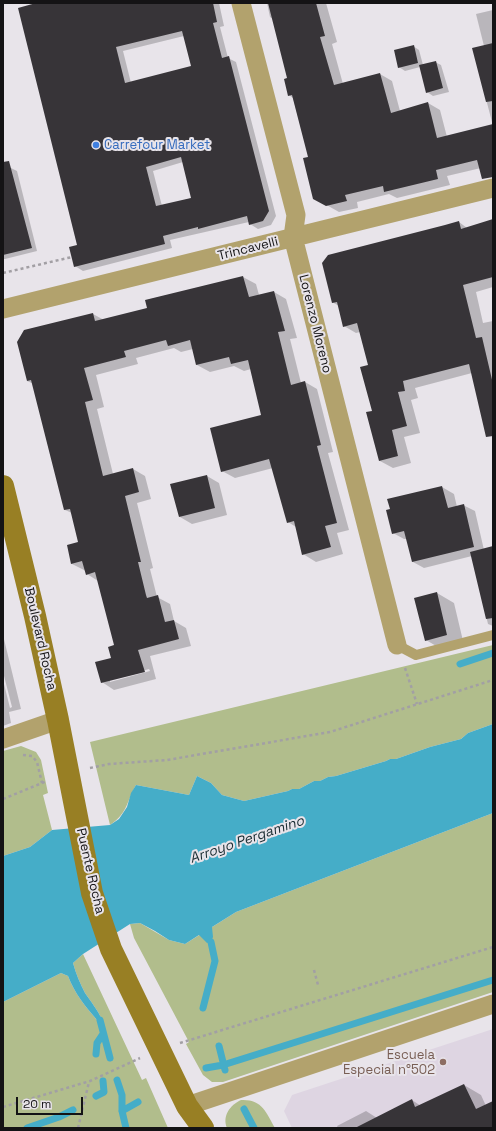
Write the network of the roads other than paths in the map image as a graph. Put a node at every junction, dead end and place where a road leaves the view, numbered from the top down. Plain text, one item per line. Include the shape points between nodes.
1 (241, 3) edge
2 (493, 188) edge
3 (293, 237) junction
4 (3, 310) edge
5 (3, 486) edge
6 (493, 635) edge
7 (397, 645) joint
8 (58, 720) junction
9 (3, 739) edge
10 (70, 783) joint
11 (493, 1004) edge
12 (187, 1106) junction
13 (193, 1128) edge
14 (203, 1128) edge

1 - 3 street, Lorenzo Moreno via 296,215
2 - 3 street, Trincavelli
3 - 4 street, Trincavelli
3 - 7 street, Lorenzo Moreno
5 - 8 main road, Boulevard Rocha
6 - 7 lane via 416,655
8 - 9 street
8 - 10 main road, Boulevard Rocha
10 - 12 main road, Puente Rocha via 92,893 111,949
11 - 12 street
12 - 13 main road
12 - 14 main road

